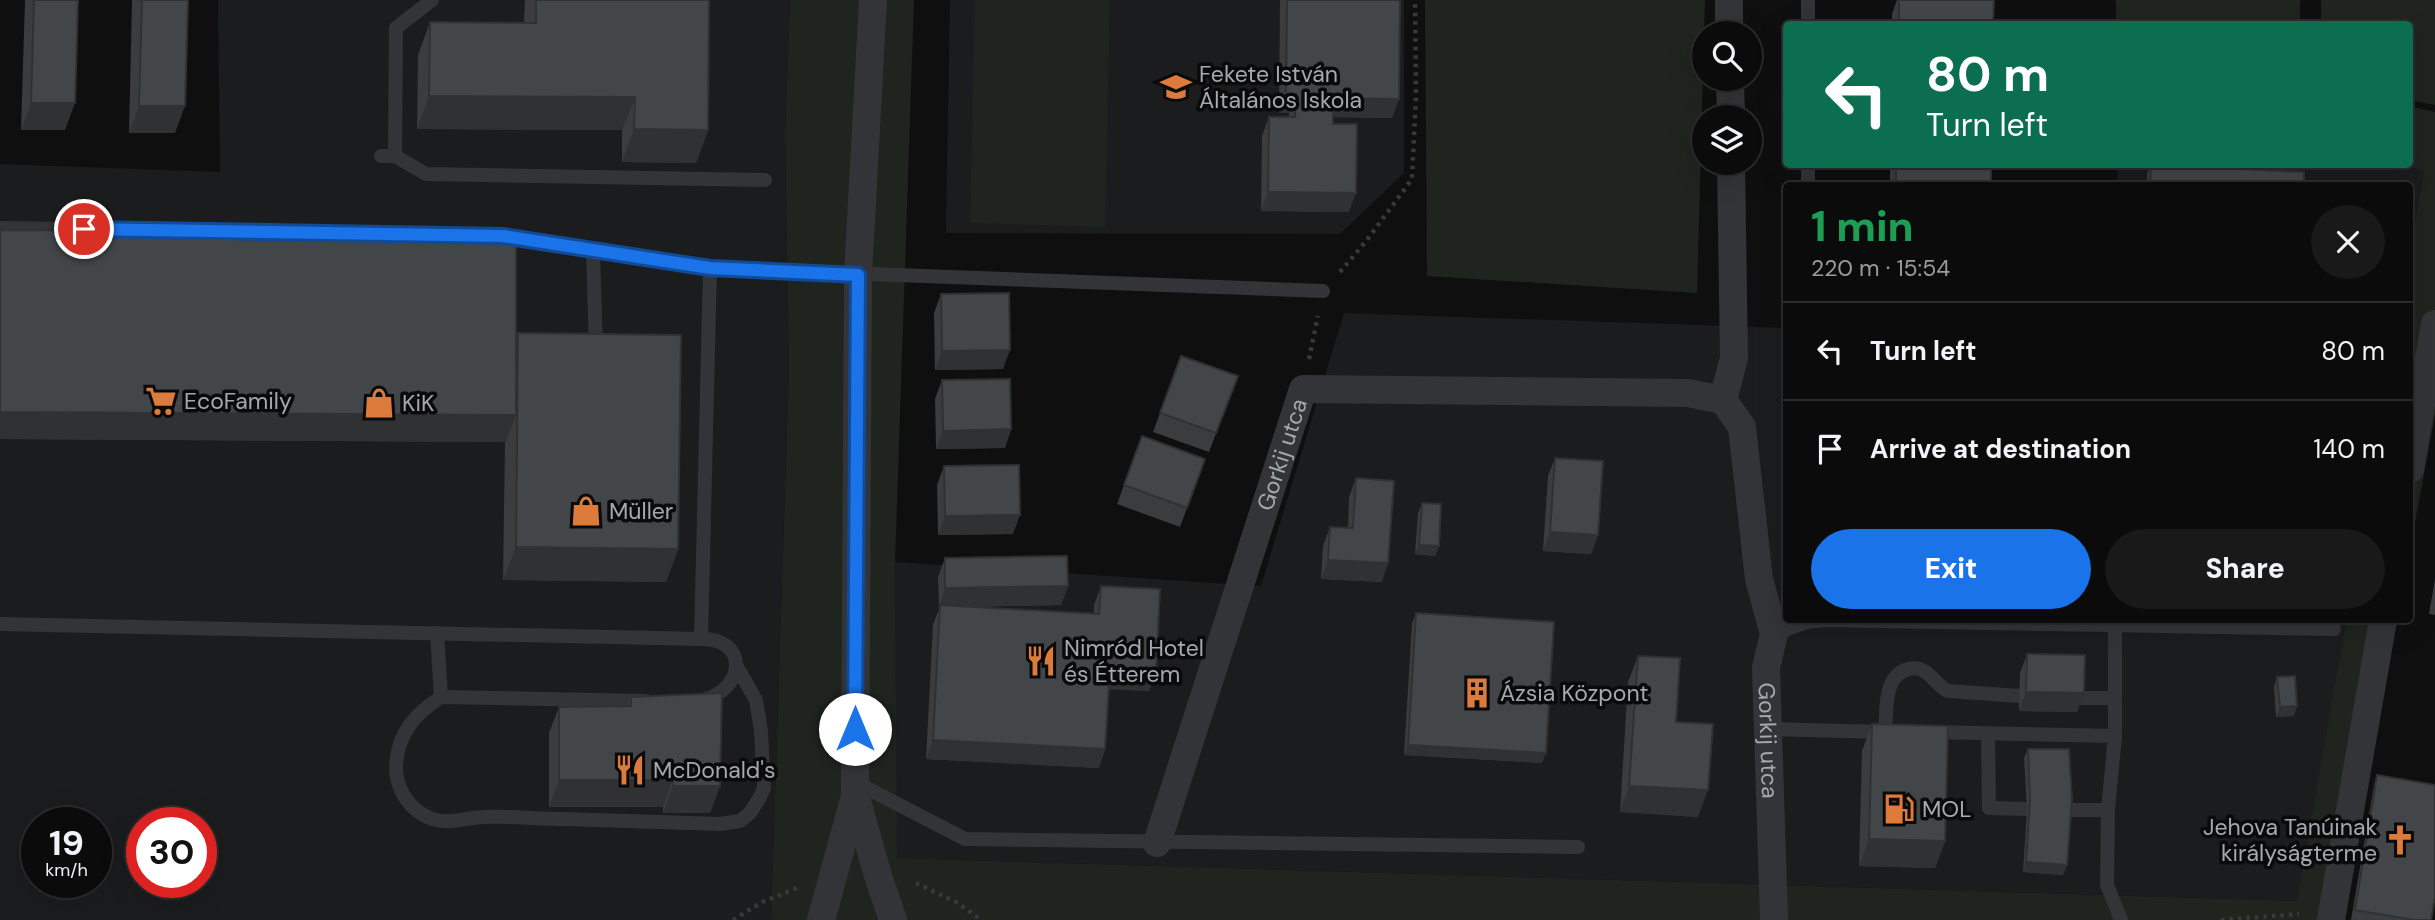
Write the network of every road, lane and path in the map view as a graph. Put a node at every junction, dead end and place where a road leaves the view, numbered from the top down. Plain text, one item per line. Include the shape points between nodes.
1 (432, 0) edge
2 (873, 0) edge
3 (1415, 0) edge
4 (1729, 0) edge
5 (1808, 0) edge
6 (1729, 21) edge
7 (1808, 21) edge
8 (1731, 175) edge
9 (765, 180) dead end
10 (0, 228) edge
11 (223, 231) edge
12 (307, 233) edge
13 (593, 251) junction
14 (710, 268) junction
15 (858, 275) junction
16 (1323, 291) junction
17 (2435, 324) edge
18 (596, 352) edge
19 (1303, 388) junction
20 (1723, 400) junction
21 (2413, 452) edge
22 (1804, 623) edge
23 (1970, 623) edge
24 (2382, 623) edge
25 (0, 624) edge
26 (2293, 624) edge
27 (2115, 626) junction
28 (2334, 629) dead end
29 (437, 633) junction
30 (1773, 634) junction
31 (701, 639) junction
32 (737, 667) junction
33 (2020, 696) dead end
34 (441, 698) junction
35 (2077, 698) edge
36 (2115, 698) junction
37 (666, 701) edge
38 (692, 702) edge
39 (1767, 729) junction
40 (1898, 732) junction
41 (1988, 733) junction
42 (2115, 736) junction
43 (855, 788) junction
44 (2026, 809) edge
45 (2068, 810) edge
46 (2108, 810) junction
47 (1157, 843) junction
48 (1578, 847) dead end
49 (2331, 918) edge
50 (821, 920) edge
51 (893, 920) edge
52 (1774, 920) edge
53 (2122, 920) edge
54 (2221, 920) edge

1 - 9 lane via 396,27 388,156 426,174
2 - 15 street
3 - 16 path via 1412,179
4 - 6 street
5 - 7 lane
8 - 20 street via 1734,358
10 - 11 lane
12 - 13 lane via 503,236
13 - 14 lane
13 - 18 lane
14 - 15 lane
14 - 31 lane
15 - 16 lane
15 - 43 street
16 - 19 path
17 - 21 street
19 - 20 street, Gorkij utca via 1688,393
19 - 47 street, Gorkij utca
20 - 30 street, Gorkij utca via 1742,427 1759,579
22 - 30 lane
23 - 27 lane
24 - 49 street
25 - 29 lane
26 - 27 lane
26 - 28 lane
27 - 36 lane
29 - 31 lane
29 - 34 lane
30 - 39 street, Gorkij utca via 1766,668
31 - 32 lane via 721,643 735,657
32 - 34 lane via 756,700 764,788 750,813 740,821 720,824 484,817 444,821 421,814 404,796 396,775 397,755 411,721
32 - 38 lane via 735,677 721,693
33 - 40 lane via 1948,691 1924,670 1910,669 1898,675 1889,689
34 - 37 lane
35 - 36 lane
36 - 42 lane
39 - 40 lane
39 - 52 street, Gorkij utca
40 - 41 lane
41 - 42 lane
41 - 44 lane via 1989,808
42 - 46 lane
43 - 47 lane via 965,839
43 - 50 street
43 - 51 street
45 - 46 lane
46 - 53 lane via 2107,885
47 - 48 lane
49 - 54 path via 2289,913

